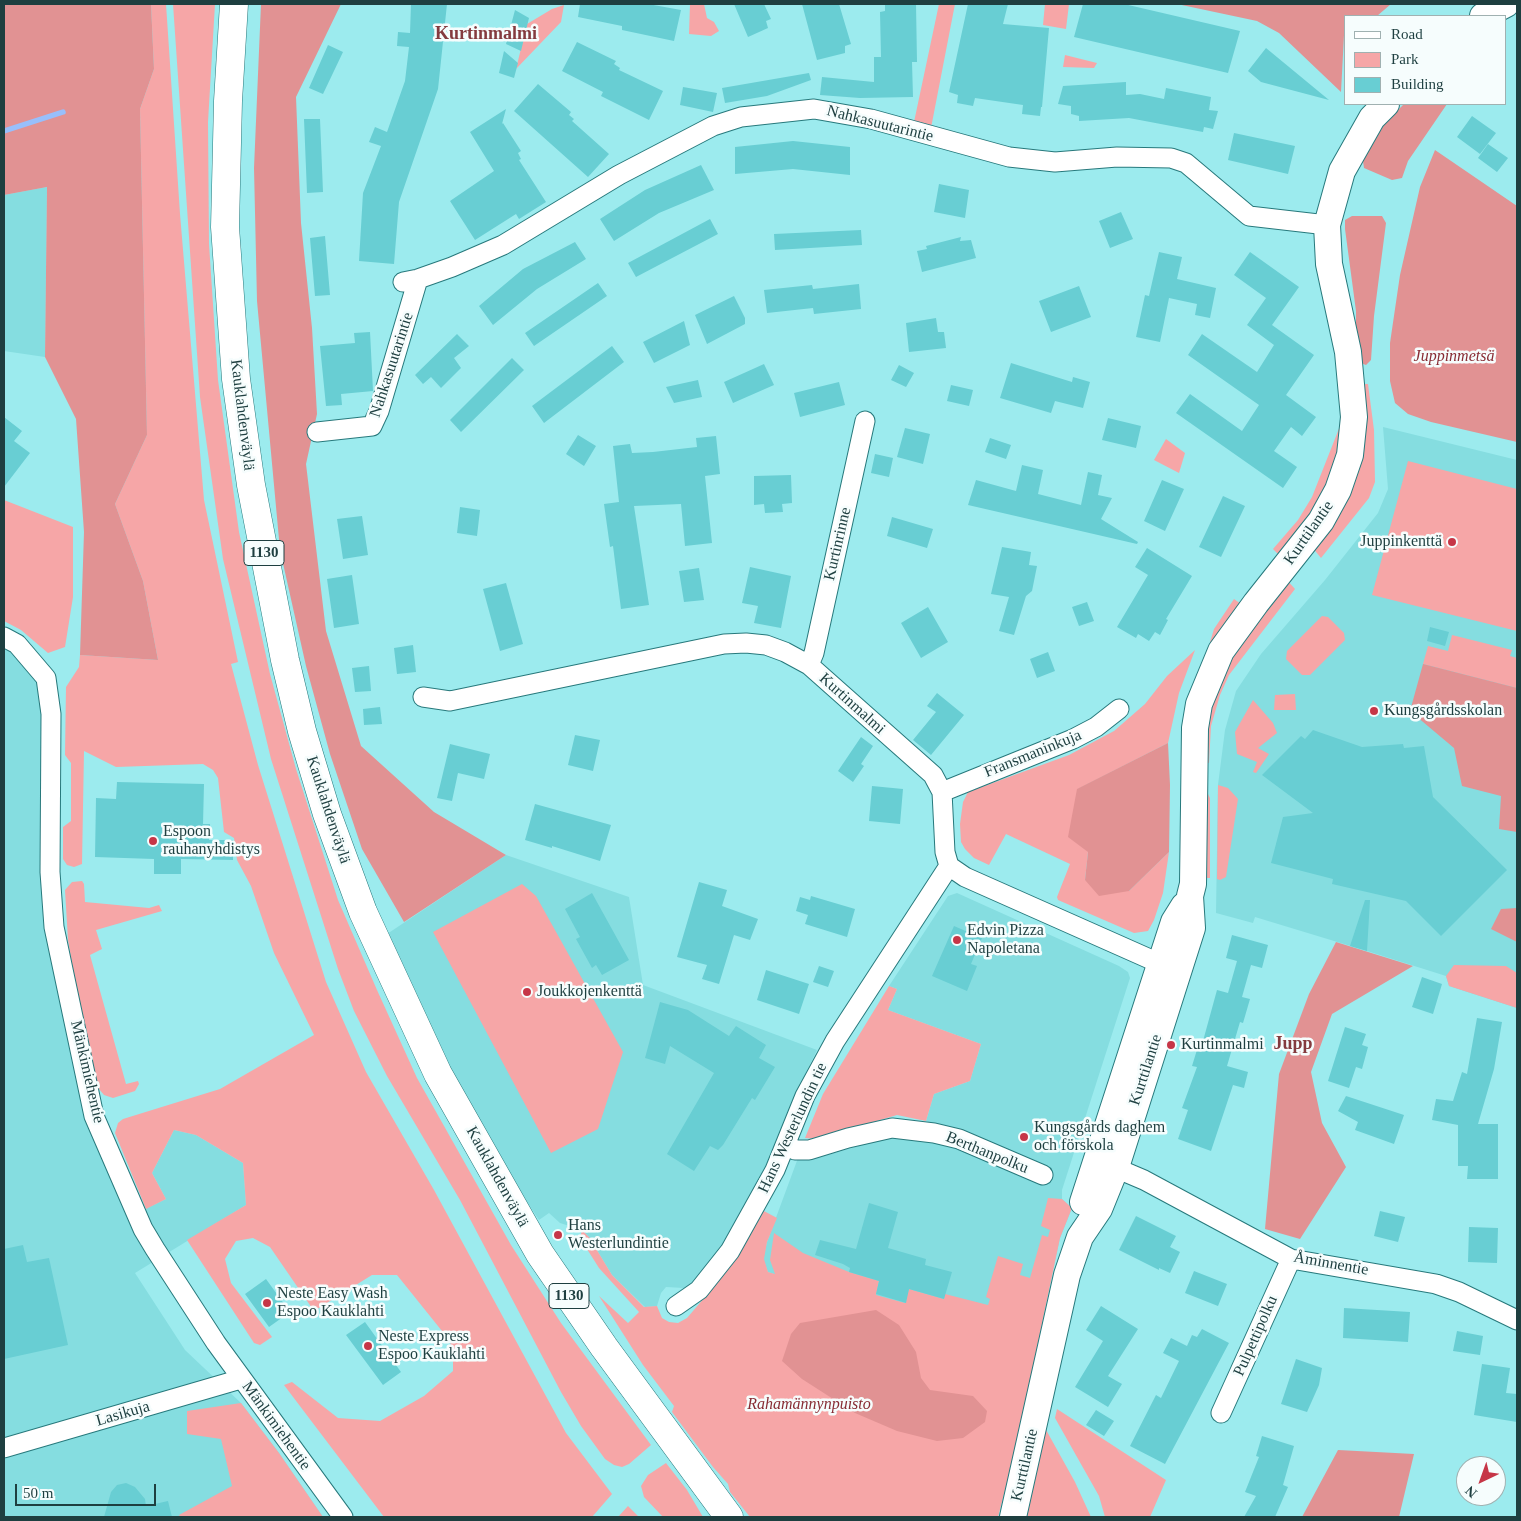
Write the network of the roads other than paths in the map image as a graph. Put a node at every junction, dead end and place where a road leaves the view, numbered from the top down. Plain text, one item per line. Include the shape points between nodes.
1 (234, 4) edge
2 (1489, 4) edge
3 (1506, 4) edge
4 (1480, 15) edge
5 (1486, 15) edge
6 (1385, 105) edge
7 (1327, 226) junction
8 (865, 422) dead end
9 (317, 432) dead end
10 (4, 638) edge
11 (809, 665) junction
12 (423, 698) dead end
13 (1119, 709) dead end
14 (942, 792) junction
15 (949, 866) junction
16 (1170, 968) junction
17 (786, 1144) junction
18 (1107, 1164) junction
19 (1043, 1175) dead end
20 (1291, 1259) junction
21 (676, 1306) dead end
22 (1517, 1320) edge
23 (241, 1378) junction
24 (1221, 1413) dead end
25 (4, 1448) edge
26 (343, 1517) edge
27 (729, 1517) edge
28 (1013, 1517) edge

1 - 27 main road, Kauklahdenväylä / 1130 via 225,227 236,379 250,485 285,660 327,814 363,912 438,1074 540,1254
2 - 4 street
3 - 5 street
6 - 7 street, Kurttilantie via 1372,118 1342,171
7 - 9 street, Nahkasuutarintie via 1249,216 1186,163 1171,158 1117,157 1055,162 1009,157 871,119 814,108 741,117 713,126 619,175 503,245 410,281 410,312 372,426
7 - 16 street, Kurttilantie via 1329,264 1348,352 1354,417 1350,455 1338,490 1321,521 1222,651 1199,704 1195,728 1193,884 1190,896 1174,922
8 - 11 street, Kurtinrinne
10 - 23 street, Mänkimiehentie via 17,644 46,678 52,714 50,872 54,927 94,1116 143,1229
11 - 12 street, Kurtinmalmi via 766,646 724,644 450,701
11 - 14 street, Kurtinmalmi via 934,775
13 - 14 street, Fransmaninkuja via 1096,728 1074,740
14 - 15 street, Kurtinmalmi via 945,852
15 - 16 street via 973,881
15 - 17 street, Hans Westerlundin tie via 835,1041 804,1096
16 - 18 street, Kurttilantie
17 - 19 street, Berthanpolku via 795,1150 809,1150 892,1128 934,1133 959,1139
17 - 21 street, Hans Westerlundin tie via 730,1251 698,1290
18 - 20 street, Åminnentie
18 - 28 street, Kurttilantie via 1099,1209 1080,1237 1067,1275
20 - 22 street, Åminnentie via 1436,1284
20 - 24 street, Pulpettipolku
23 - 25 street, Lasikuja
23 - 26 street, Mänkimiehentie

